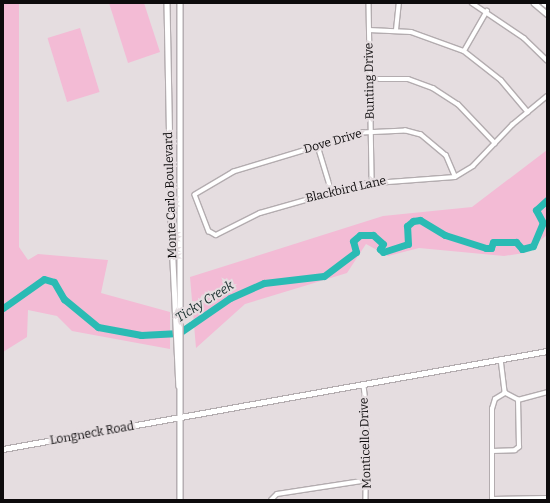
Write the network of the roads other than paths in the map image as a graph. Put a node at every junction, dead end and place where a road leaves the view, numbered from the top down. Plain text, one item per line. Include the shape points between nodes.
1 (167, 3) edge
2 (180, 3) edge
3 (369, 3) edge
4 (399, 3) edge
5 (472, 3) edge
6 (534, 3) edge
7 (544, 3) edge
8 (547, 5) edge
9 (487, 11) junction
10 (547, 14) edge
11 (369, 30) junction
12 (396, 30) junction
13 (464, 51) junction
14 (547, 60) edge
15 (370, 79) junction
16 (547, 96) edge
17 (528, 112) junction
18 (372, 132) junction
19 (495, 143) junction
20 (318, 146) junction
21 (455, 177) junction
22 (372, 182) junction
23 (332, 192) junction
24 (216, 235) joint
25 (547, 351) edge
26 (501, 359) junction
27 (364, 386) junction
28 (180, 387) junction
29 (547, 392) edge
30 (506, 393) junction
31 (518, 400) junction
32 (180, 419) junction
33 (3, 449) edge
34 (492, 451) junction
35 (368, 480) junction
36 (547, 498) edge
37 (492, 499) edge
38 (180, 500) edge
39 (271, 500) edge
40 (366, 500) edge

1 - 28 main road, Monte Carlo Boulevard via 176,355
2 - 28 main road, Monte Carlo Boulevard
3 - 11 street, Bunting Drive
4 - 12 street
5 - 9 street
6 - 10 main road
7 - 8 main road
9 - 13 street
9 - 14 street via 524,38
11 - 12 street
11 - 15 street, Bunting Drive
12 - 13 street via 427,36
13 - 17 street via 501,80
15 - 18 street, Bunting Drive
15 - 19 street via 408,79 433,88 458,104
16 - 17 street, Blackbird Lane
17 - 19 street, Blackbird Lane
18 - 20 street, Dove Drive
18 - 21 street, Dove Drive via 421,135 446,156
18 - 22 street, Bunting Drive
19 - 21 street, Blackbird Lane via 473,166
20 - 23 street
20 - 24 street, Dove Drive via 234,172 196,192 209,231
21 - 22 street, Blackbird Lane
22 - 23 street, Blackbird Lane
23 - 24 street, Blackbird Lane via 260,213
25 - 26 main road, Longneck Road
26 - 27 main road, Longneck Road
26 - 30 street
27 - 32 main road, Longneck Road
27 - 35 street, Monticello Drive
28 - 32 main road, Monte Carlo Boulevard
29 - 31 street
30 - 31 street
30 - 34 street via 493,403
31 - 34 street via 520,446 515,450
32 - 33 main road, Longneck Road
32 - 38 main road, Monte Carlo Boulevard
34 - 37 street
35 - 39 street via 277,494
35 - 40 street, Monticello Drive
36 - 37 street

